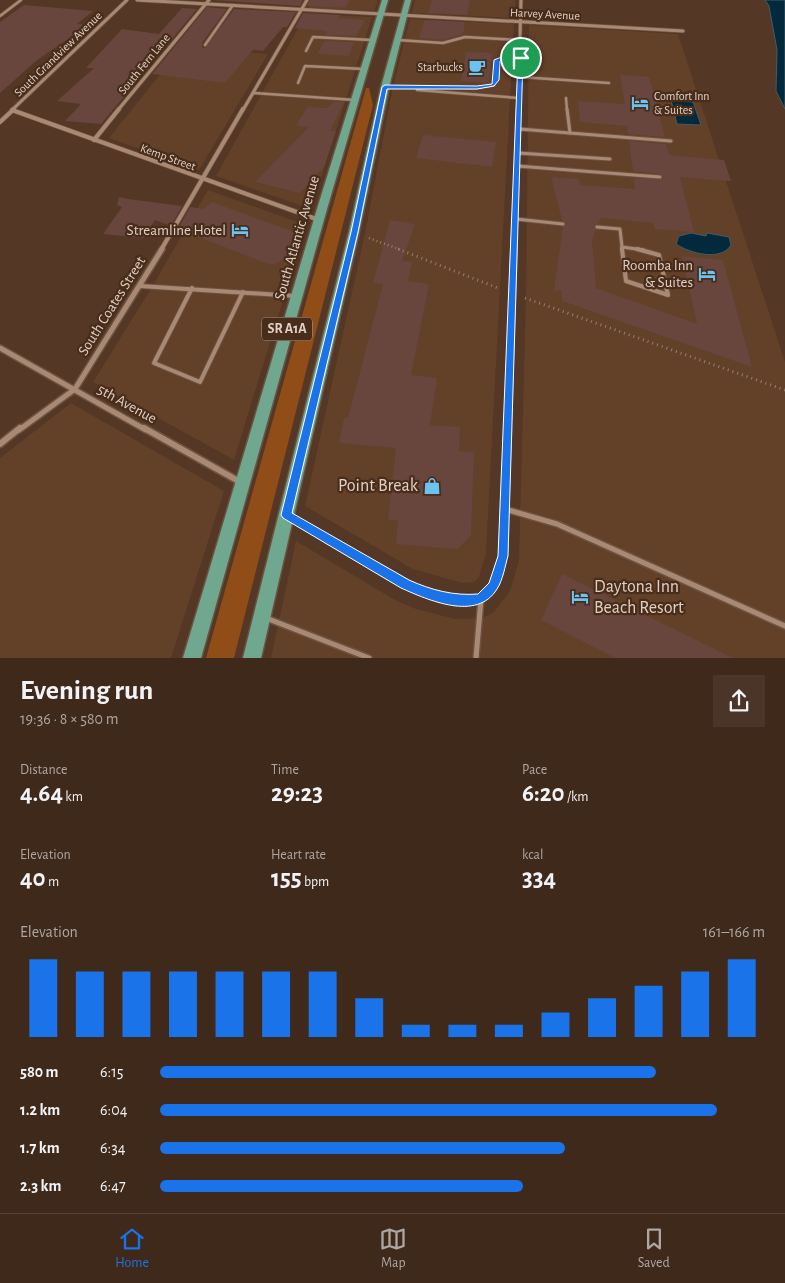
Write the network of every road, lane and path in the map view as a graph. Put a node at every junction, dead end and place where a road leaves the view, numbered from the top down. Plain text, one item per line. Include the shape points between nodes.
1 (22, 0) edge
2 (127, 0) edge
3 (137, 0) edge
4 (209, 0) edge
5 (307, 0) edge
6 (384, 0) edge
7 (408, 0) edge
8 (521, 0) edge
9 (206, 4) junction
10 (234, 6) junction
11 (301, 10) junction
12 (380, 14) junction
13 (0, 16) edge
14 (404, 16) junction
15 (521, 21) junction
16 (683, 31) dead end
17 (372, 40) junction
18 (398, 40) junction
19 (521, 40) junction
20 (205, 45) dead end
21 (306, 52) dead end
22 (521, 58) junction
23 (364, 69) junction
24 (520, 77) junction
25 (298, 83) dead end
26 (609, 83) dead end
27 (385, 87) junction
28 (253, 93) junction
29 (520, 98) junction
30 (566, 98) dead end
31 (355, 100) junction
32 (12, 110) junction
33 (0, 122) edge
34 (519, 129) junction
35 (570, 133) junction
36 (94, 140) junction
37 (671, 141) dead end
38 (518, 153) junction
39 (610, 159) dead end
40 (517, 166) junction
41 (660, 177) dead end
42 (203, 180) junction
43 (516, 219) junction
44 (318, 220) junction
45 (563, 224) dead end
46 (597, 227) dead end
47 (354, 232) junction
48 (622, 247) junction
49 (140, 286) junction
50 (192, 288) junction
51 (243, 292) junction
52 (513, 293) junction
53 (296, 296) junction
54 (0, 348) edge
55 (75, 389) junction
56 (785, 390) edge
57 (0, 444) edge
58 (242, 483) junction
59 (505, 509) junction
60 (286, 515) junction
61 (481, 599) junction
62 (261, 616) junction
63 (785, 626) edge
64 (192, 658) edge
65 (252, 658) edge
66 (369, 658) edge
67 (476, 658) edge

1 - 13 lane
2 - 32 street, South Grandview Avenue
3 - 9 street, Harvey Avenue
4 - 9 street, South Fern Lane
5 - 11 street, South Coates Street
6 - 12 main road, South Atlantic Avenue / SR A1A
7 - 14 main road, SR A1A
8 - 15 street
9 - 10 street, Harvey Avenue
9 - 36 street, South Fern Lane
10 - 11 street, Harvey Avenue
10 - 20 lane
11 - 12 street, Harvey Avenue
11 - 28 street, South Coates Street
12 - 14 street, Harvey Avenue
12 - 17 main road, South Atlantic Avenue / SR A1A
14 - 15 street, Harvey Avenue
14 - 18 main road, SR A1A
15 - 16 street, Harvey Avenue
15 - 19 street
17 - 21 lane via 313,37
17 - 23 main road, South Atlantic Avenue / SR A1A
18 - 19 lane via 443,43 464,37
18 - 27 main road, SR A1A
19 - 22 street
22 - 24 street
22 - 27 lane via 497,60 494,85 477,88
23 - 25 lane via 305,66
23 - 31 main road, South Atlantic Avenue / SR A1A
24 - 26 lane
24 - 29 street
27 - 29 lane
27 - 47 main road, SR A1A
28 - 31 lane
28 - 42 street, South Coates Street
29 - 34 street
30 - 35 lane
31 - 44 main road, South Atlantic Avenue / SR A1A
32 - 33 street, South Grandview Avenue
32 - 36 street, Kemp Street
34 - 35 lane
34 - 38 street
35 - 37 lane
36 - 42 street, Kemp Street
38 - 39 lane
38 - 40 street
40 - 41 lane
40 - 43 street
42 - 44 street, Kemp Street
42 - 49 street, South Coates Street
43 - 45 lane
43 - 52 street
44 - 53 main road, South Atlantic Avenue / SR A1A
46 - 48 lane via 620,229
47 - 52 path
47 - 60 main road, SR A1A
48 - 48 lane via 626,281 668,295 659,255
49 - 50 lane
49 - 55 street, South Coates Street
50 - 51 lane
50 - 51 lane via 154,363 200,382
51 - 53 lane
52 - 56 path
52 - 59 street
53 - 58 main road, South Atlantic Avenue / SR A1A
54 - 55 street, 5th Avenue
55 - 57 street, South Coates Street
55 - 58 street, 5th Avenue
58 - 64 main road, South Atlantic Avenue / SR A1A
59 - 61 street via 503,556 493,586
59 - 63 lane via 557,524
60 - 61 street via 413,588 460,601
60 - 62 main road, SR A1A
61 - 67 lane
62 - 65 main road, SR A1A
62 - 66 lane

